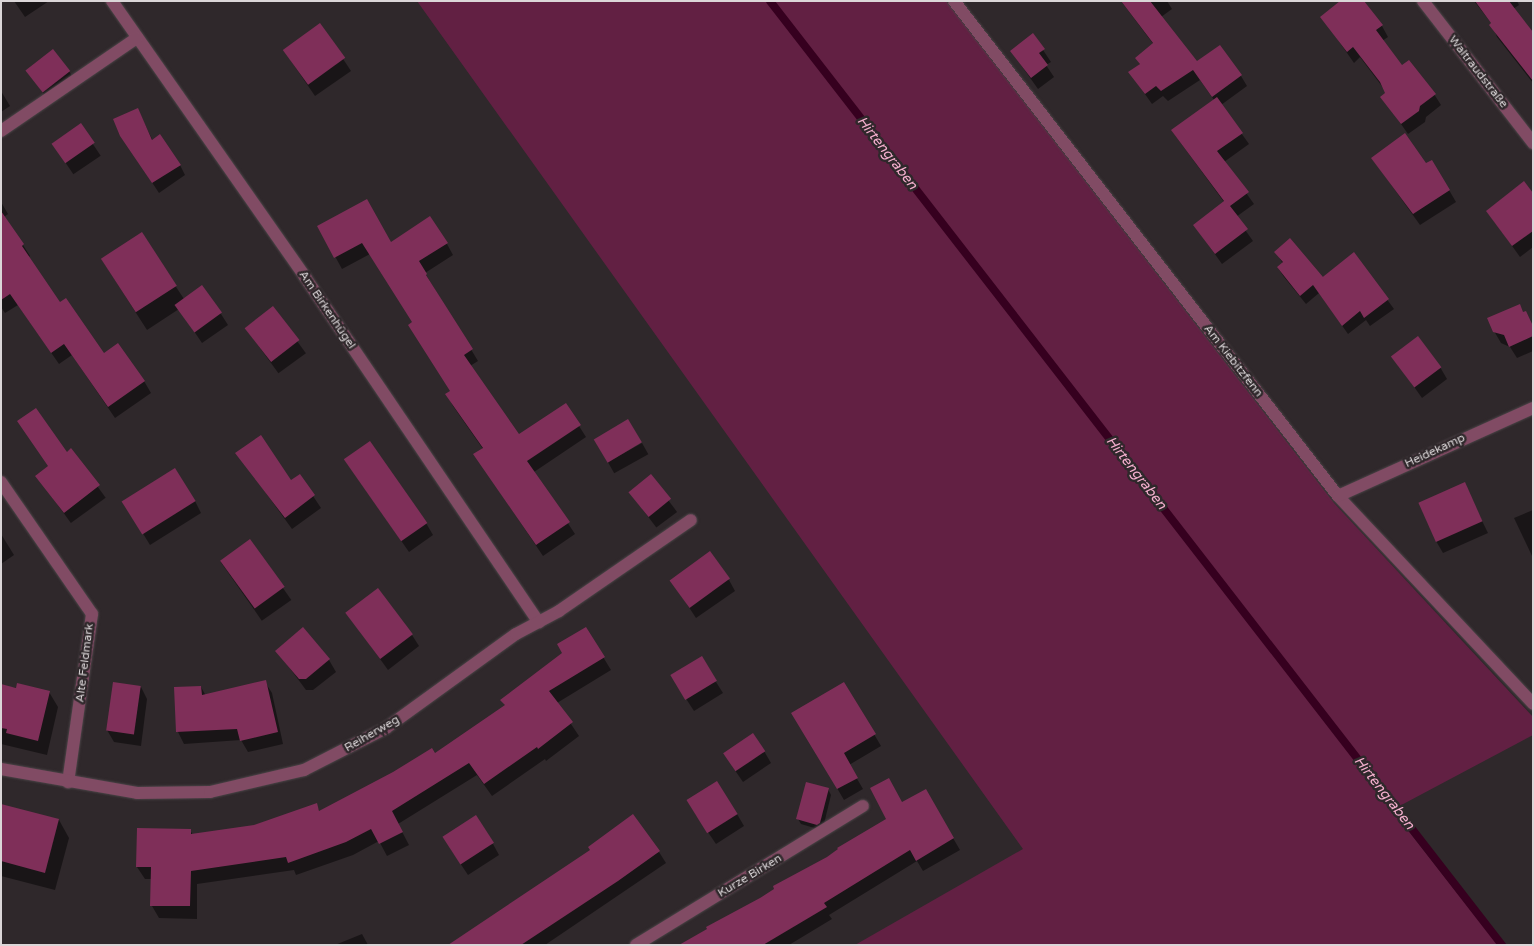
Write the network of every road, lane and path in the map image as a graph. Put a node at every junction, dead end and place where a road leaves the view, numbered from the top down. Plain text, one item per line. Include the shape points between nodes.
1 (112, 1) edge
2 (954, 1) edge
3 (1423, 1) edge
4 (137, 38) junction
5 (1, 131) edge
6 (1533, 143) edge
7 (1533, 408) edge
8 (1, 482) edge
9 (1338, 496) junction
10 (691, 520) dead end
11 (539, 622) junction
12 (1533, 704) edge
13 (1, 769) edge
14 (68, 782) junction
15 (863, 806) dead end
16 (636, 945) edge

1 - 4 street, Am Birkenhügel
2 - 9 street, Am Kiebitzfenn
3 - 6 street, Waltraudstraße
4 - 5 street
4 - 11 street, Am Birkenhügel via 305,277
7 - 9 street, Heidekamp
8 - 14 street, Alte Feldmark via 92,614
9 - 12 street, Am Kiebitzfenn
10 - 11 street, Reiherweg
11 - 14 street, Reiherweg via 516,634 386,728 304,770 210,792 137,793
13 - 14 street, Reiherweg
15 - 16 street, Kurze Birken

